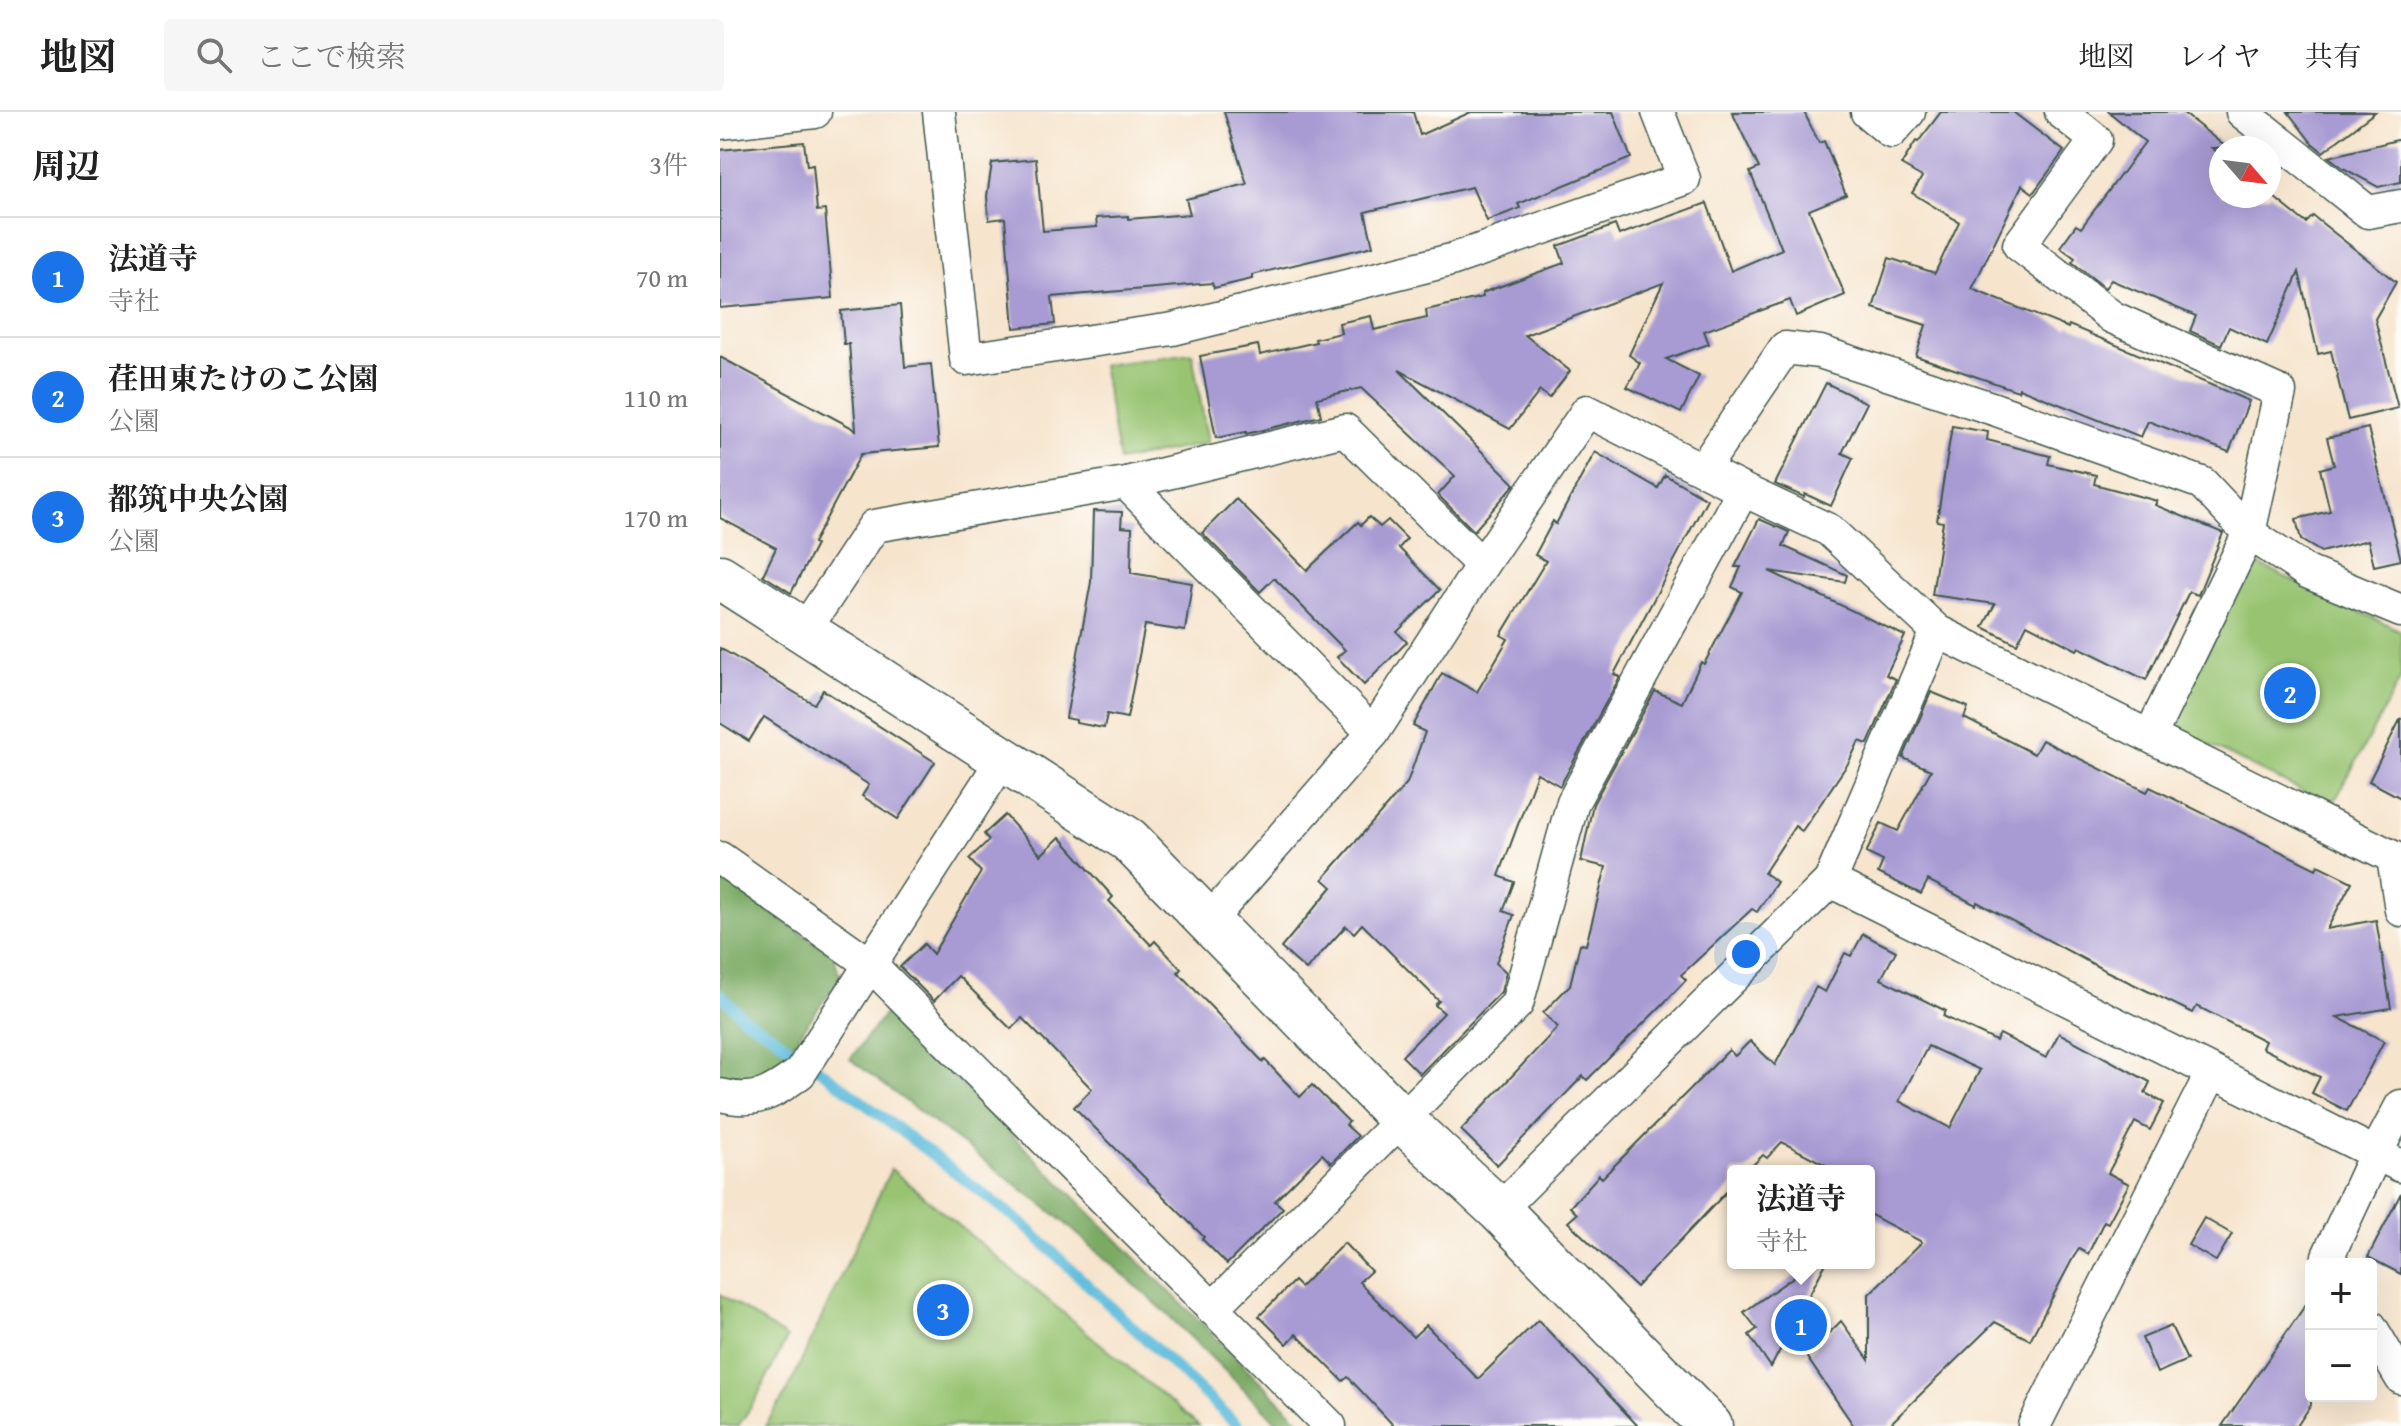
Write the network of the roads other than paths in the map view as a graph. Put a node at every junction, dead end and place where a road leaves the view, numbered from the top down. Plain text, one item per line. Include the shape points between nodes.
1 (815, 112) edge
2 (939, 112) edge
3 (1658, 112) edge
4 (1867, 112) edge
5 (1909, 112) edge
6 (2061, 112) edge
7 (2242, 112) edge
8 (720, 123) edge
9 (2401, 206) edge
10 (1703, 469) junction
11 (1126, 483) junction
12 (1743, 490) junction
13 (2249, 533) junction
14 (1482, 565) junction
15 (720, 577) edge
16 (2401, 611) edge
17 (804, 631) junction
18 (1937, 631) junction
19 (1373, 733) junction
20 (2150, 736) junction
21 (1003, 759) junction
22 (720, 858) edge
23 (1830, 881) junction
24 (2401, 910) edge
25 (1207, 923) junction
26 (863, 976) junction
27 (2212, 1072) junction
28 (720, 1095) edge
29 (2401, 1106) edge
30 (1403, 1121) junction
31 (2388, 1160) edge
32 (1499, 1210) junction
33 (2329, 1258) edge
34 (1212, 1309) junction
35 (2373, 1330) edge
36 (2401, 1378) edge
37 (1330, 1426) edge
38 (1710, 1426) edge
39 (2034, 1426) edge

1 - 8 street
2 - 3 street via 966,359 1173,329 1451,260 1684,179
4 - 5 street via 1891,132
6 - 13 street via 2096,140 2019,245 2112,317 2280,392
7 - 9 street via 2368,212
10 - 12 street
10 - 13 street via 1785,348 1820,352 2202,483
10 - 14 street via 1587,411
11 - 14 street via 1345,430
11 - 17 street via 874,526
11 - 19 street
12 - 18 street via 1829,530
12 - 30 street via 1573,802 1517,1004
13 - 16 street via 2307,572
13 - 20 street
14 - 19 street
15 - 17 street
17 - 21 street
18 - 20 street
18 - 23 street
19 - 25 street
20 - 24 street via 2393,857
21 - 25 street via 1129,840
21 - 26 street
22 - 26 street
23 - 27 street
23 - 32 street
25 - 30 street
26 - 28 street via 800,1073 755,1098
26 - 34 street
27 - 31 street
27 - 39 street
29 - 31 street
30 - 32 street
30 - 34 street
31 - 33 street
32 - 38 street
34 - 37 street
35 - 36 street

